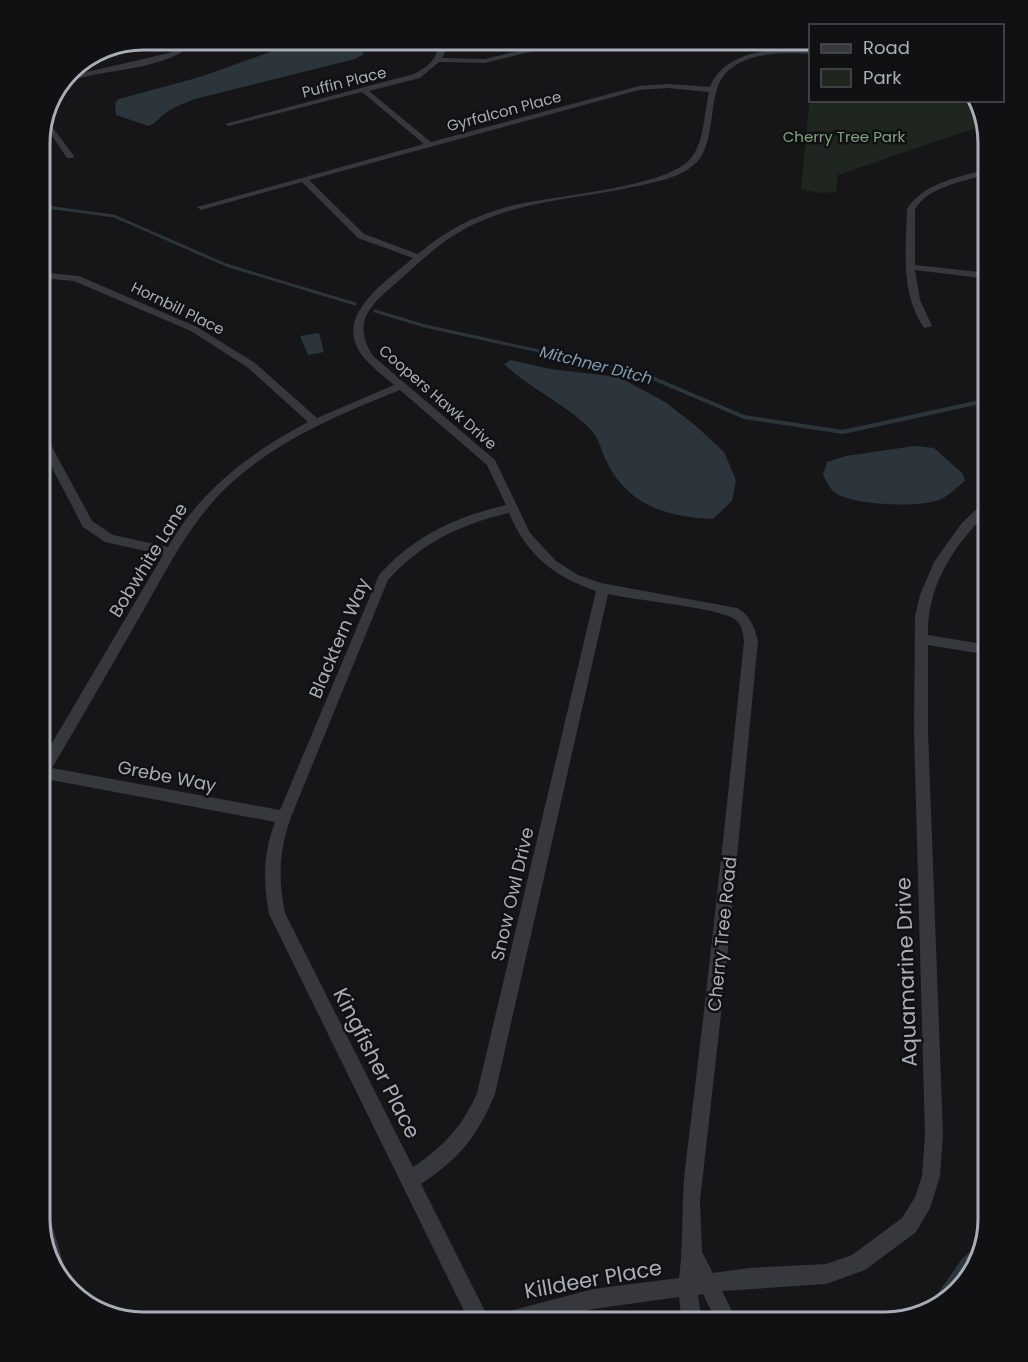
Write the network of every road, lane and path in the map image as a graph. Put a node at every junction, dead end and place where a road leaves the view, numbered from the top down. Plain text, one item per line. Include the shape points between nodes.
1 (181, 50) edge
2 (441, 50) edge
3 (532, 50) edge
4 (784, 50) edge
5 (784, 50) edge
6 (809, 52) edge
7 (438, 60) junction
8 (78, 76) edge
9 (714, 90) junction
10 (366, 91) junction
11 (229, 124) dead end
12 (51, 129) edge
13 (430, 145) junction
14 (70, 156) dead end
15 (979, 174) edge
16 (303, 179) junction
17 (201, 207) dead end
18 (421, 258) junction
19 (912, 267) junction
20 (50, 275) edge
21 (979, 275) edge
22 (927, 326) dead end
23 (400, 386) junction
24 (316, 423) junction
25 (50, 453) edge
26 (512, 508) junction
27 (979, 514) edge
28 (171, 552) junction
29 (603, 588) junction
30 (742, 616) joint
31 (920, 639) junction
32 (979, 648) edge
33 (50, 757) edge
34 (50, 776) edge
35 (284, 817) junction
36 (411, 1180) junction
37 (696, 1286) junction
38 (475, 1312) edge
39 (544, 1312) edge
40 (693, 1312) edge
41 (718, 1312) edge

1 - 8 street
2 - 7 street
3 - 7 street via 485,61
4 - 6 street, Coopers Hawk Drive
5 - 9 street, Coopers Hawk Drive via 742,61 719,76
7 - 10 street, Puffin Place via 417,76
9 - 13 street, Gyrfalcon Place via 647,87
9 - 18 street, Coopers Hawk Drive via 701,149 678,172 644,183 480,218 447,235
10 - 11 street, Puffin Place
10 - 13 street
12 - 14 street
13 - 16 street, Gyrfalcon Place
15 - 19 street via 929,191 913,203
16 - 17 street, Gyrfalcon Place
16 - 18 street via 361,236
18 - 23 street, Coopers Hawk Drive via 376,295 357,323 363,351
19 - 21 street
19 - 22 street via 915,307
20 - 24 street, Hornbill Place via 76,278 194,329 251,365
23 - 24 street, Bobwhite Lane
23 - 26 street, Coopers Hawk Drive via 491,463
24 - 28 street, Bobwhite Lane via 280,442 226,483 191,520
25 - 28 street via 87,524 109,539
26 - 29 street, Coopers Hawk Drive via 532,545 547,560 575,578
26 - 35 street, Blacktern Way via 478,515 439,531 408,552 383,578
27 - 31 street, Aquamarine Drive via 938,566 926,595
28 - 33 street, Bobwhite Lane
29 - 30 street, Coopers Hawk Drive via 721,608
29 - 36 street, Snow Owl Drive via 486,1094 478,1115 448,1155
30 - 37 street, Cherry Tree Road via 751,641 691,1201
31 - 32 street
31 - 37 street, Aquamarine Drive via 934,1135 931,1176 909,1225 858,1263 826,1274 749,1278
34 - 35 street, Grebe Way
35 - 36 street, Kingfisher Place via 272,850 270,884 277,914
36 - 38 street, Kingfisher Place
37 - 39 street, Killdeer Place via 593,1299
37 - 40 street, Cherry Tree Road
37 - 41 street

